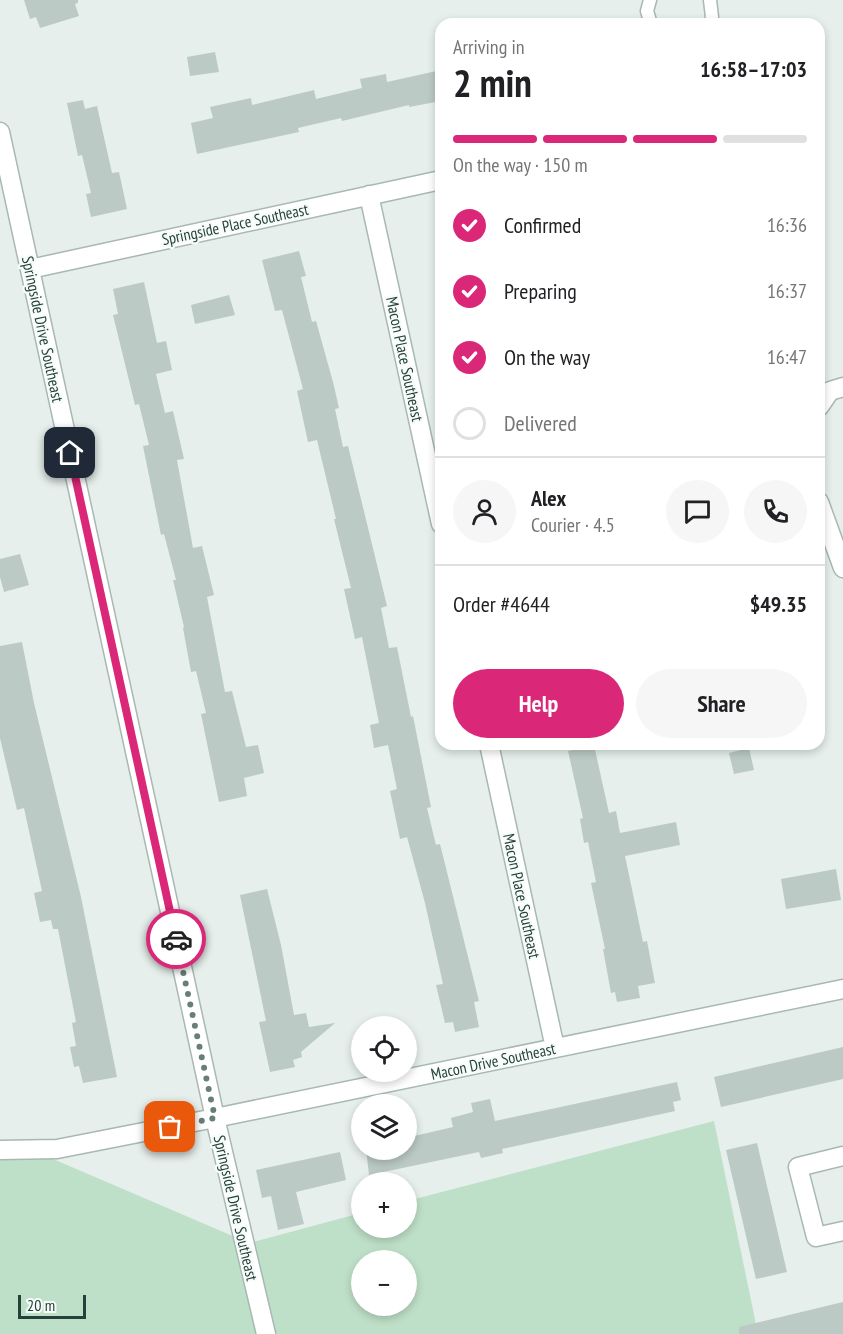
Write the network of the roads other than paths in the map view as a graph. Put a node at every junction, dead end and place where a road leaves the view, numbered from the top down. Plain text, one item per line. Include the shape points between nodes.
1 (650, 0) edge
2 (710, 0) edge
3 (649, 18) edge
4 (712, 18) edge
5 (0, 132) edge
6 (435, 181) edge
7 (369, 195) junction
8 (30, 269) junction
9 (843, 387) edge
10 (825, 398) edge
11 (435, 497) edge
12 (825, 518) edge
13 (843, 568) edge
14 (490, 750) edge
15 (843, 989) edge
16 (555, 1048) junction
17 (215, 1118) junction
18 (0, 1150) edge
19 (843, 1156) edge
20 (843, 1231) edge
21 (266, 1334) edge

1 - 3 lane
2 - 4 lane
5 - 8 street, Springside Drive Southeast
6 - 7 street, Springside Place Southeast
7 - 8 street, Springside Place Southeast
7 - 11 street, Macon Place Southeast
8 - 17 street, Springside Drive Southeast
9 - 10 street via 830,391
12 - 13 street
14 - 16 street, Macon Place Southeast
15 - 16 street, Macon Drive Southeast
16 - 17 street, Macon Drive Southeast
17 - 18 street, Macon Drive Southeast via 57,1149
17 - 21 street, Springside Drive Southeast
19 - 20 street via 798,1167 816,1238

